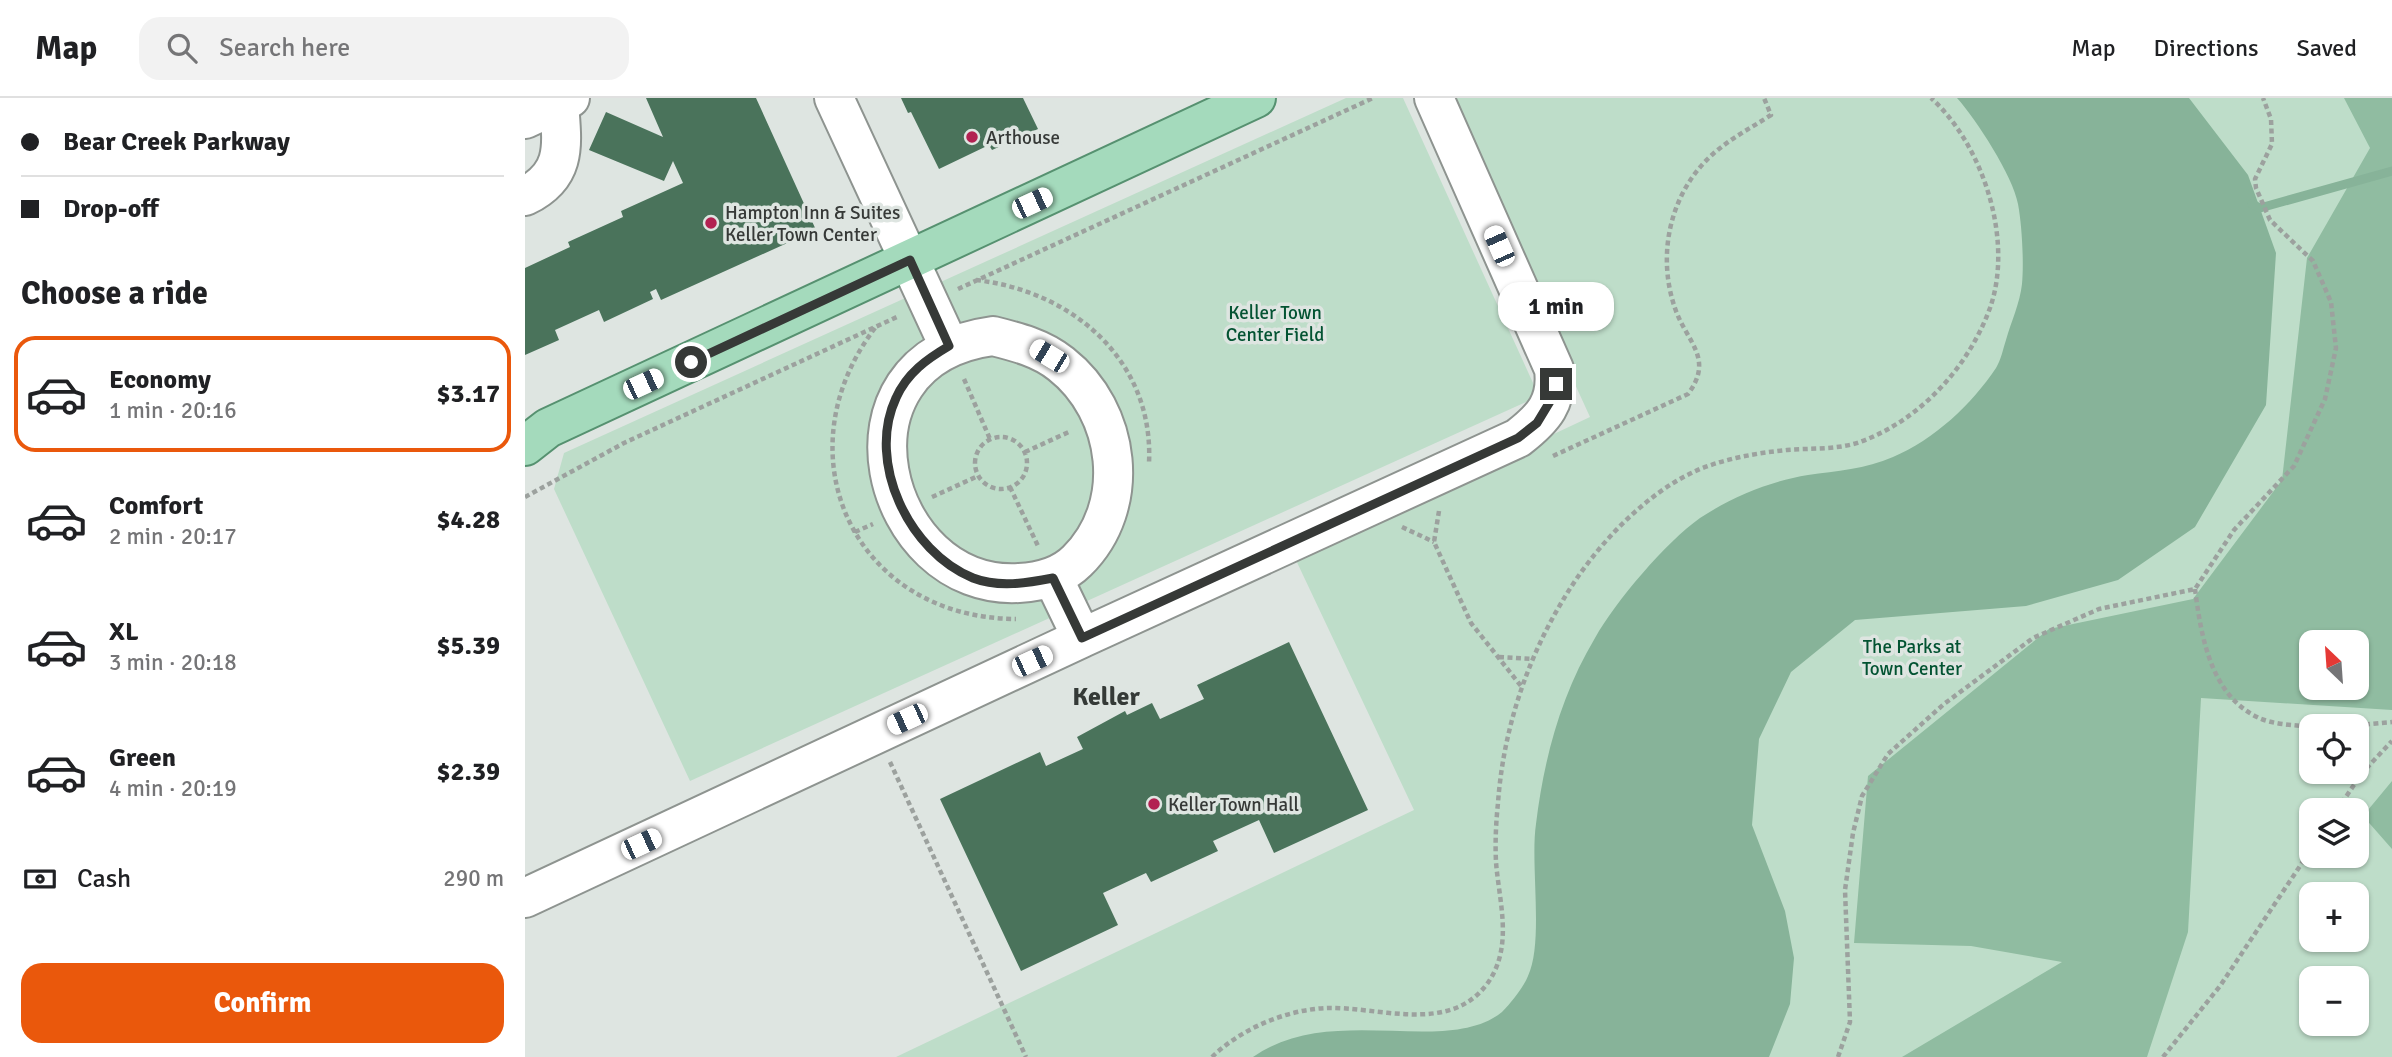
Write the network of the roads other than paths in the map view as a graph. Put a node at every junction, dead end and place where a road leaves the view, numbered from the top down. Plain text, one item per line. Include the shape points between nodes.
1 (834, 98) edge
2 (1256, 98) edge
3 (1434, 98) edge
4 (565, 101) edge
5 (525, 119) edge
6 (525, 196) edge
7 (910, 260) junction
8 (949, 346) junction
9 (533, 435) edge
10 (1053, 578) junction
11 (1082, 638) junction
12 (525, 898) edge

1 - 7 street
2 - 7 main road
3 - 11 street via 1554,369 1557,390 1543,414 1518,438
4 - 5 street
4 - 6 street via 563,150 555,170 539,189
7 - 8 street
7 - 9 main road
8 - 10 street via 911,374 895,398 888,425 888,455 901,505 930,549 974,578 1004,584
8 - 10 street via 993,336 1037,349 1078,382 1104,421 1114,471 1104,523 1076,563
10 - 11 street
11 - 12 street

